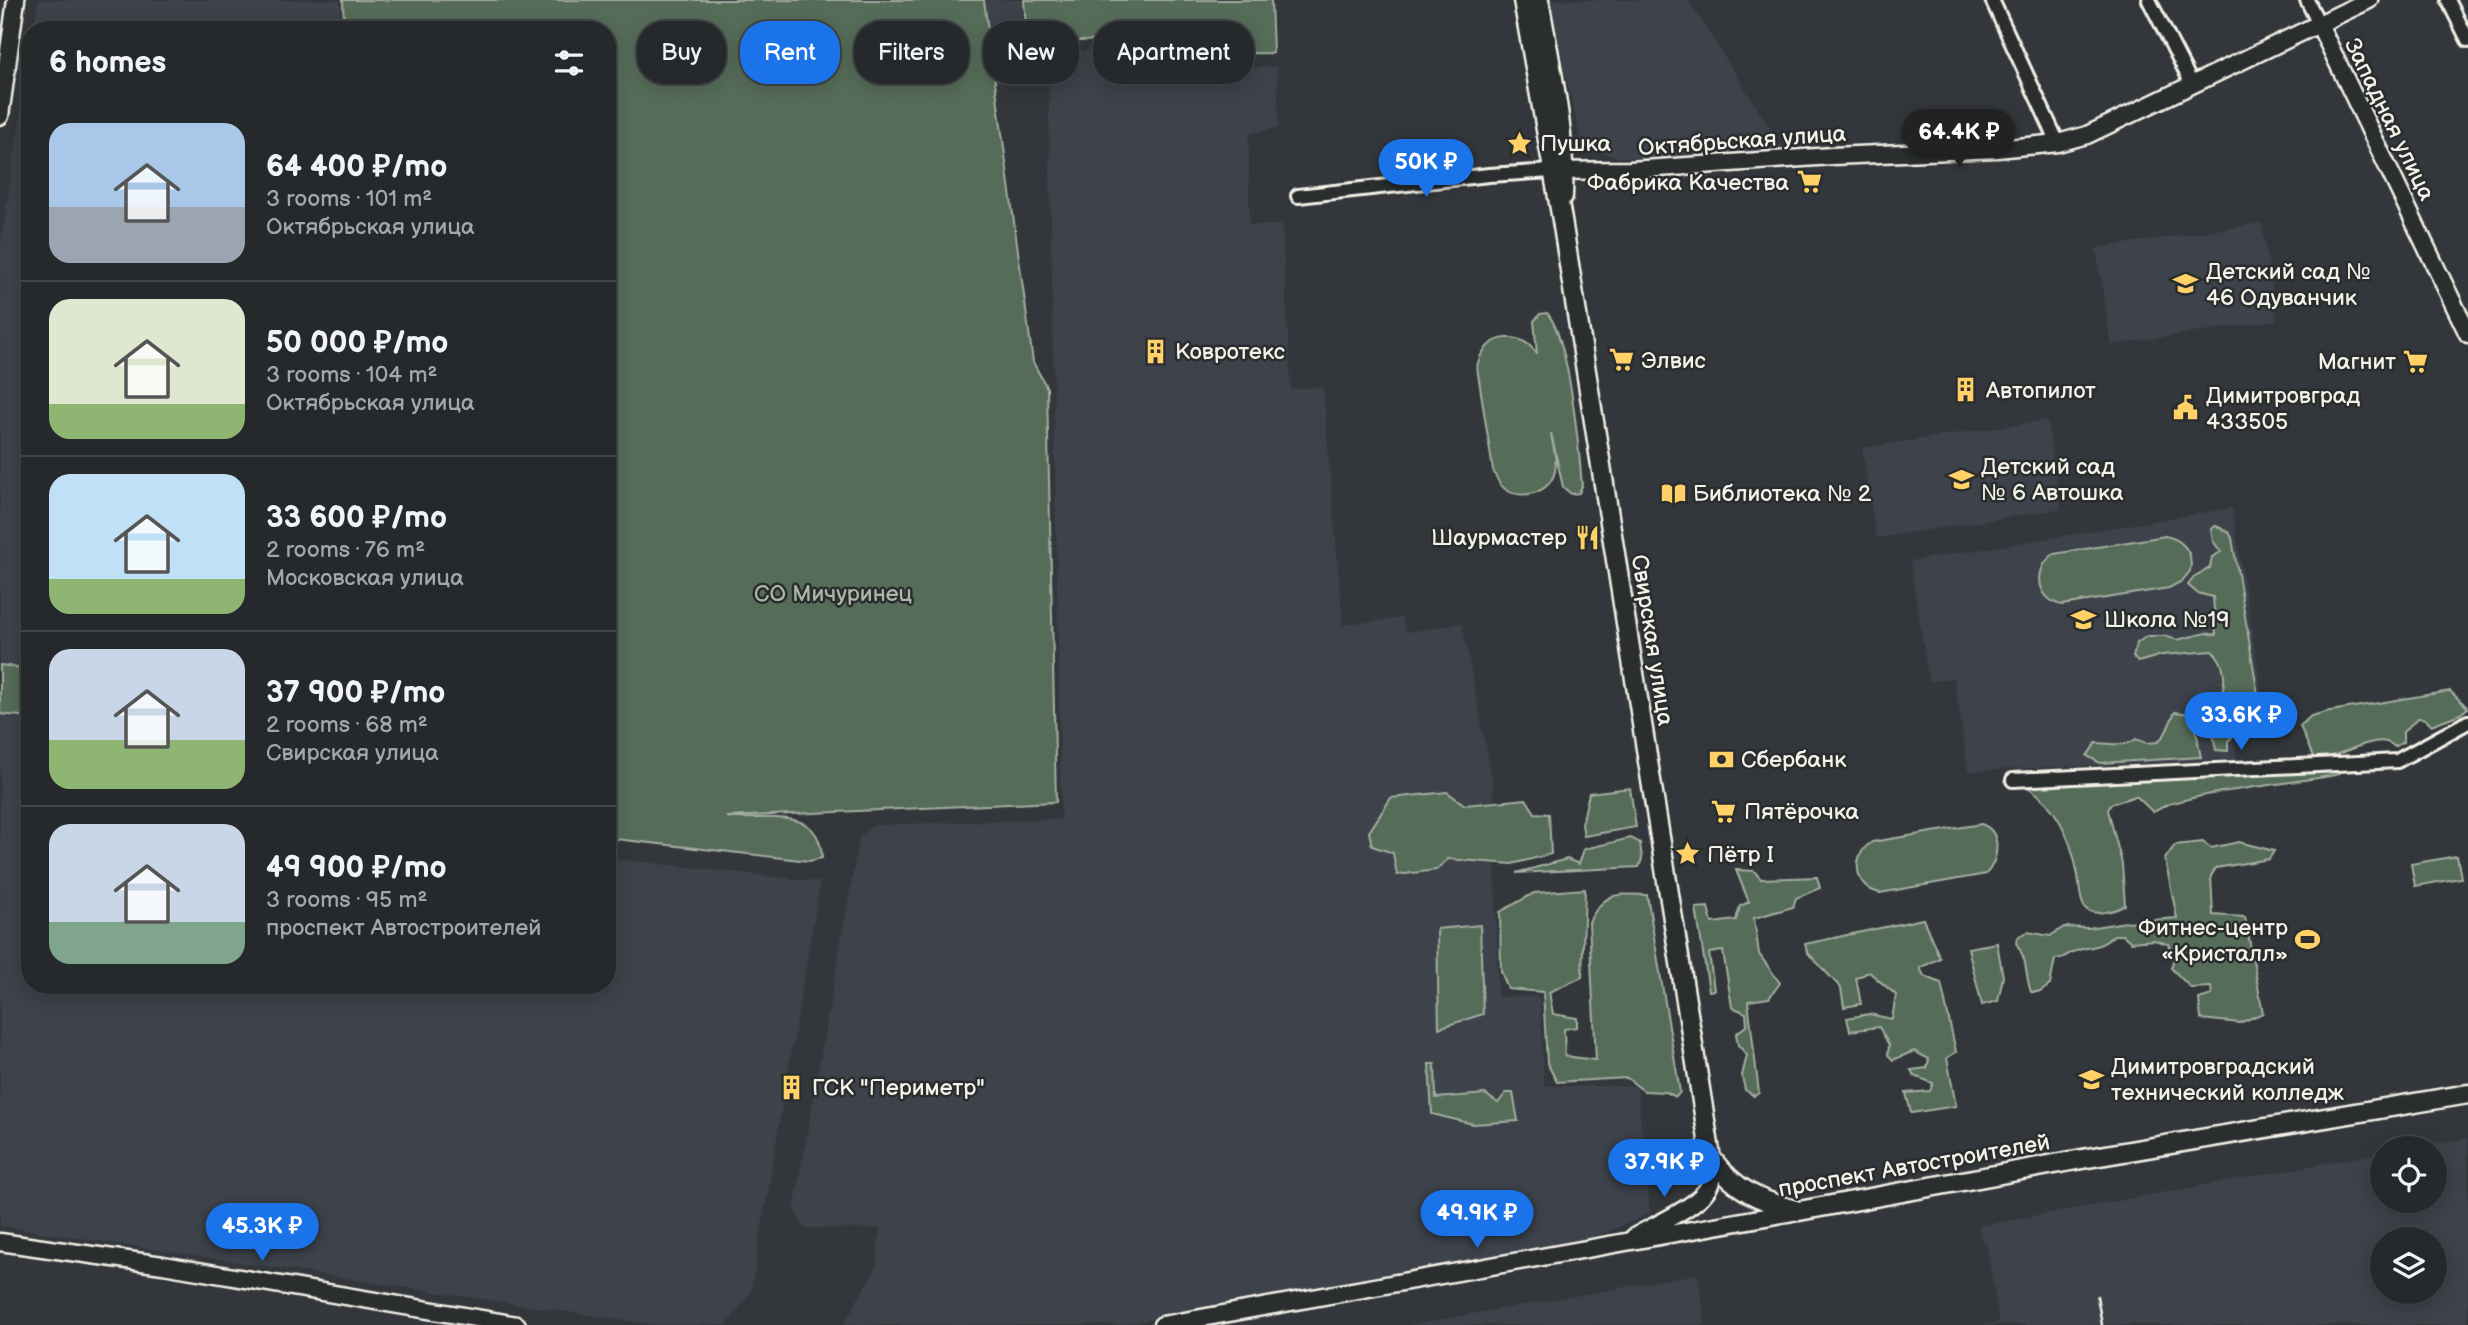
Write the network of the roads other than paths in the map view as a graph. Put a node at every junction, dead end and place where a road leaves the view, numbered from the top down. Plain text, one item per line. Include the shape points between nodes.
1 (16, 0) edge
2 (1523, 0) edge
3 (1539, 0) edge
4 (1992, 0) edge
5 (2149, 0) edge
6 (2306, 0) edge
7 (2369, 0) edge
8 (2448, 0) edge
9 (2319, 23) junction
10 (2468, 40) edge
11 (2192, 84) junction
12 (0, 116) edge
13 (2058, 142) junction
14 (1558, 171) junction
15 (1298, 196) dead end
16 (2467, 330) edge
17 (2468, 722) edge
18 (2013, 780) dead end
19 (2468, 1094) edge
20 (1711, 1158) junction
21 (1799, 1211) junction
22 (0, 1242) edge
23 (1624, 1243) junction
24 (517, 1325) edge
25 (1162, 1325) edge

1 - 12 main road
2 - 14 highway, Свирская улица
3 - 14 highway via 1561,129
4 - 13 street
5 - 11 street
6 - 9 street, Западная улица
7 - 9 main road, Октябрьская улица
8 - 10 street
9 - 11 main road, Октябрьская улица
9 - 16 main road, Западная улица
11 - 13 main road, Октябрьская улица via 2087,135
13 - 14 main road, Октябрьская улица via 1610,172
14 - 15 street, Октябрьская улица
14 - 20 highway, Свирская улица via 1562,220
17 - 18 street via 2397,761
19 - 21 highway, проспект Автостроителей
20 - 21 highway via 1754,1198
20 - 23 main road, Свирская улица via 1711,1182 1703,1195
21 - 23 main road, проспект Автостроителей
22 - 24 main road
23 - 25 main road, проспект Автостроителей

